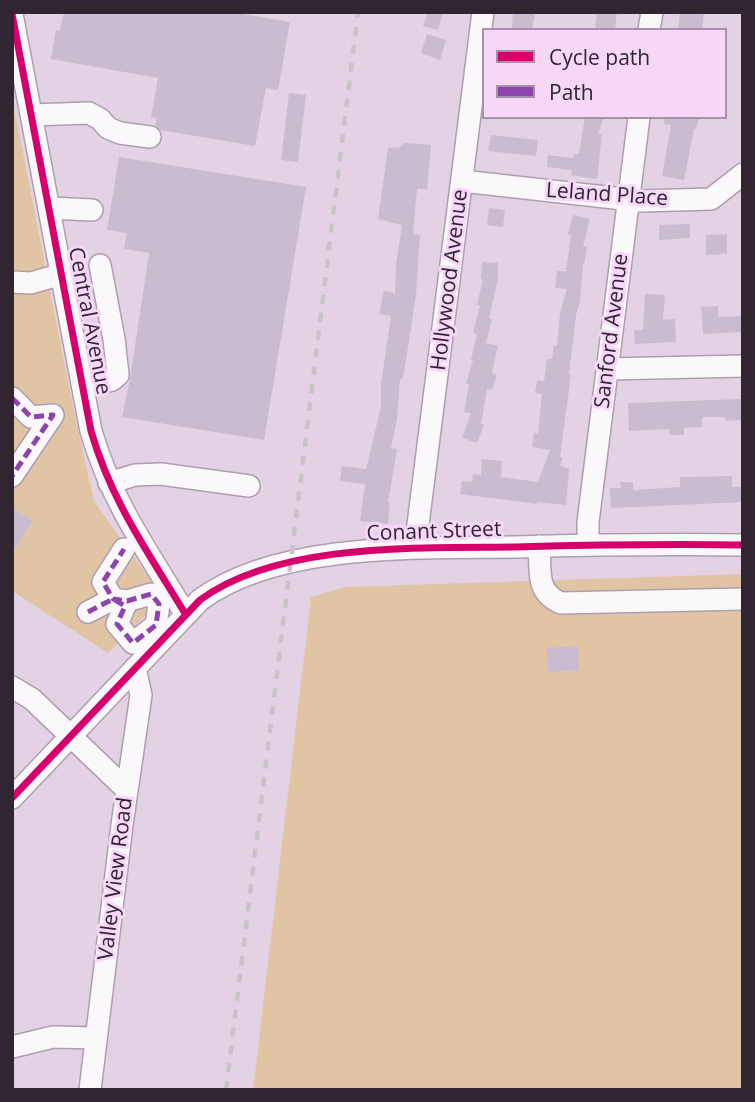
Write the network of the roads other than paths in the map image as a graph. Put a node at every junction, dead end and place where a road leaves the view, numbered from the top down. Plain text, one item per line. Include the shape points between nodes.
1 (483, 12) edge
2 (12, 14) edge
3 (32, 115) junction
4 (639, 119) edge
5 (150, 137) dead end
6 (743, 174) edge
7 (462, 181) junction
8 (628, 201) junction
9 (50, 208) junction
10 (92, 210) dead end
11 (100, 265) dead end
12 (62, 274) junction
13 (12, 282) edge
14 (743, 366) edge
15 (608, 369) junction
16 (83, 387) junction
17 (12, 398) edge
18 (12, 477) edge
19 (109, 483) junction
20 (249, 486) dead end
21 (588, 544) junction
22 (743, 545) edge
23 (539, 546) junction
24 (415, 548) junction
25 (124, 549) dead end
26 (743, 599) edge
27 (88, 612) dead end
28 (186, 615) junction
29 (135, 668) junction
30 (12, 687) edge
31 (71, 736) junction
32 (127, 790) junction
33 (12, 798) edge
34 (96, 1038) junction
35 (12, 1047) edge
36 (90, 1090) edge

1 - 7 street, Hollywood Avenue
2 - 3 street, Central Avenue
3 - 5 street via 89,113 120,133
3 - 9 street, Central Avenue
4 - 8 street, Sanford Avenue
6 - 8 street, Leland Place via 712,199
7 - 8 street, Leland Place
7 - 24 street, Hollywood Avenue
8 - 15 street, Sanford Avenue
9 - 10 street
9 - 12 street, Central Avenue
11 - 16 street via 118,375
12 - 13 street
12 - 16 street, Central Avenue
14 - 15 street
15 - 21 street, Sanford Avenue
16 - 19 street, Central Avenue via 91,431
17 - 18 street via 31,417 54,415
19 - 20 street via 161,474
19 - 28 street, Central Avenue
21 - 22 street, Conant Street
21 - 23 street, Conant Street
23 - 24 street, Conant Street
23 - 26 street via 542,590 561,603
24 - 28 street, Conant Street via 275,565 217,587
25 - 27 street via 103,582 113,599
28 - 29 street, Conant Street
29 - 31 street, Conant Street
29 - 32 street, Valley View Road via 141,695
30 - 31 street via 32,699
31 - 32 street
31 - 33 street, Conant Street
32 - 34 street, Valley View Road
34 - 35 street via 53,1037
34 - 36 street, Valley View Road

